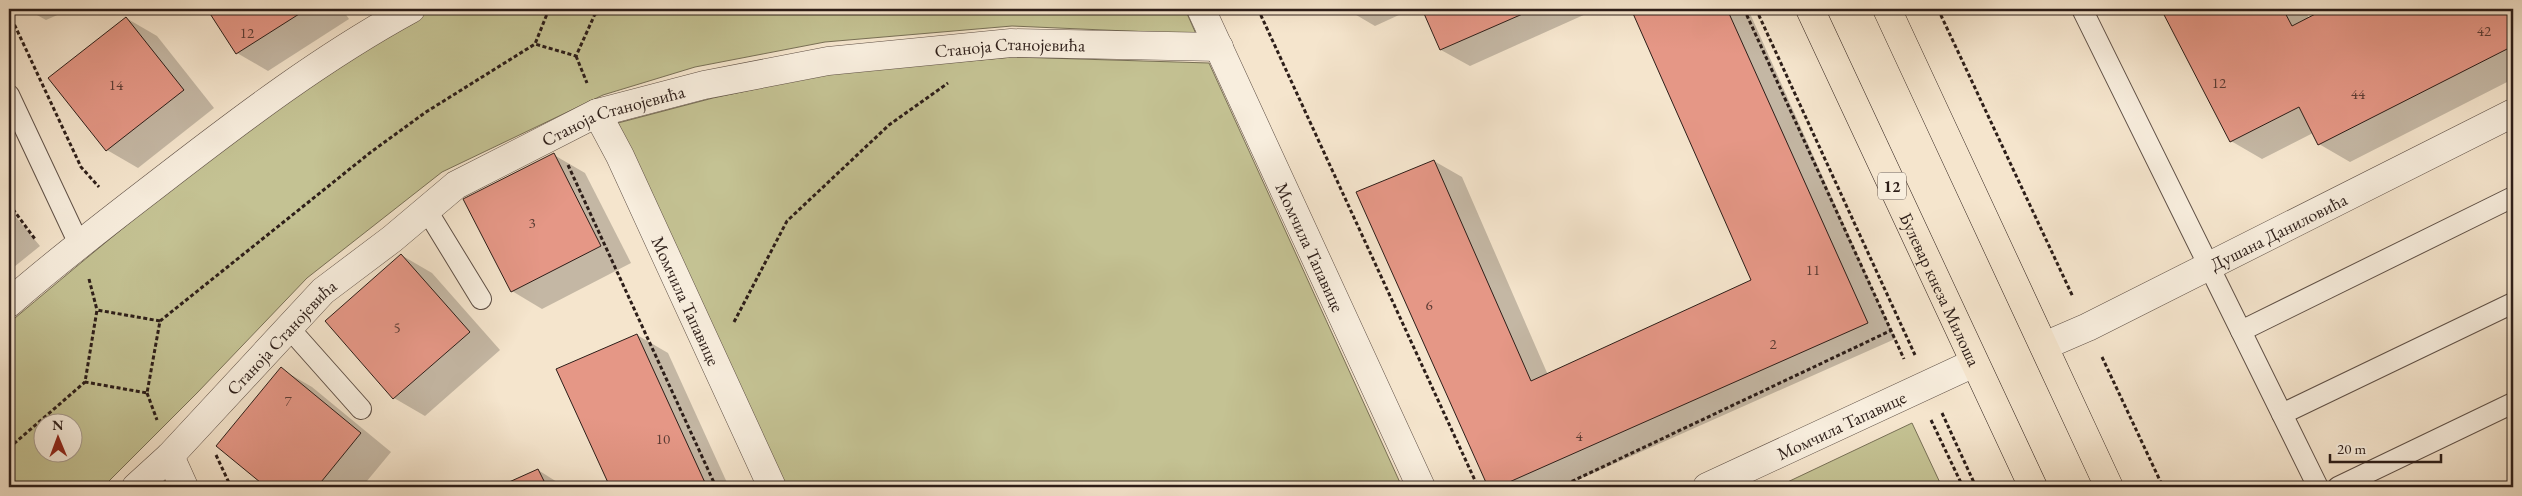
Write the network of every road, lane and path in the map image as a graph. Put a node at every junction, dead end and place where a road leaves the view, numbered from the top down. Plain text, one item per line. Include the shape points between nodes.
1 (410, 9) edge
2 (549, 9) edge
3 (580, 9) edge
4 (625, 9) edge
5 (1201, 9) edge
6 (1258, 9) edge
7 (1744, 9) edge
8 (1756, 9) edge
9 (1810, 9) edge
10 (1887, 9) edge
11 (1938, 9) edge
12 (2082, 9) edge
13 (9, 13) edge
14 (595, 14) junction
15 (535, 44) junction
16 (1219, 47) junction
17 (950, 82) dead end
18 (9, 95) edge
19 (598, 113) junction
20 (2513, 113) edge
21 (554, 135) junction
22 (2513, 197) edge
23 (9, 204) edge
24 (426, 209) junction
25 (121, 212) junction
26 (79, 244) junction
27 (54, 263) junction
28 (2209, 265) junction
29 (481, 299) dead end
30 (9, 303) edge
31 (2513, 304) edge
32 (160, 321) junction
33 (2088, 327) junction
34 (289, 328) junction
35 (1892, 330) junction
36 (2241, 331) junction
37 (2044, 346) junction
38 (1974, 362) junction
39 (717, 367) junction
40 (85, 382) junction
41 (1923, 386) junction
42 (2513, 403) edge
43 (361, 409) dead end
44 (2282, 414) junction
45 (9, 448) edge
46 (170, 456) junction
47 (136, 487) edge
48 (184, 487) edge
49 (716, 487) edge
50 (772, 487) edge
51 (1421, 487) edge
52 (1478, 487) edge
53 (1560, 487) edge
54 (1707, 487) edge
55 (1962, 487) edge
56 (1976, 487) edge
57 (2033, 487) edge
58 (2109, 487) edge
59 (2163, 487) edge
60 (2318, 487) edge
61 (2338, 487) edge

1 - 25 street via 360,36 248,113
2 - 15 path
3 - 14 path
4 - 14 path
5 - 16 street, Момчила Тапавице
6 - 52 path
7 - 35 path
8 - 41 path
9 - 38 main road, Булевар кнеза Милоша / 12
10 - 37 main road
11 - 33 path
12 - 28 lane
13 - 25 path via 81,167
14 - 15 path via 576,56
15 - 32 path via 426,112 371,152
16 - 19 street, Станоја Станојевића via 1011,43 828,61 704,85
16 - 51 street, Момчила Тапавице
17 - 39 path via 889,125 787,221 736,316
18 - 26 lane
19 - 21 street, Станоја Станојевића
19 - 39 street, Момчила Тапавице
20 - 28 street, Душана Даниловића
21 - 24 street, Станоја Станојевића via 456,185
21 - 49 path
22 - 36 lane
23 - 27 path
24 - 29 lane
24 - 34 street, Станоја Станојевића via 323,291
25 - 26 street
26 - 27 street
27 - 30 street
28 - 33 street, Душана Даниловића
28 - 36 lane
31 - 44 lane
32 - 40 path via 148,393
32 - 40 path via 97,310
33 - 37 street, Душана Даниловића
33 - 59 path
34 - 43 lane
34 - 46 street, Станоја Станојевића
35 - 41 path
35 - 53 path
36 - 44 lane
37 - 58 main road
38 - 41 street, Момчила Тапавице
38 - 57 main road, Булевар кнеза Милоша / 12
39 - 50 street, Момчила Тапавице
40 - 45 path
41 - 54 street, Момчила Тапавице
41 - 55 path
41 - 56 path
42 - 61 lane
44 - 60 lane
46 - 47 street, Станоја Станојевића
46 - 48 street

